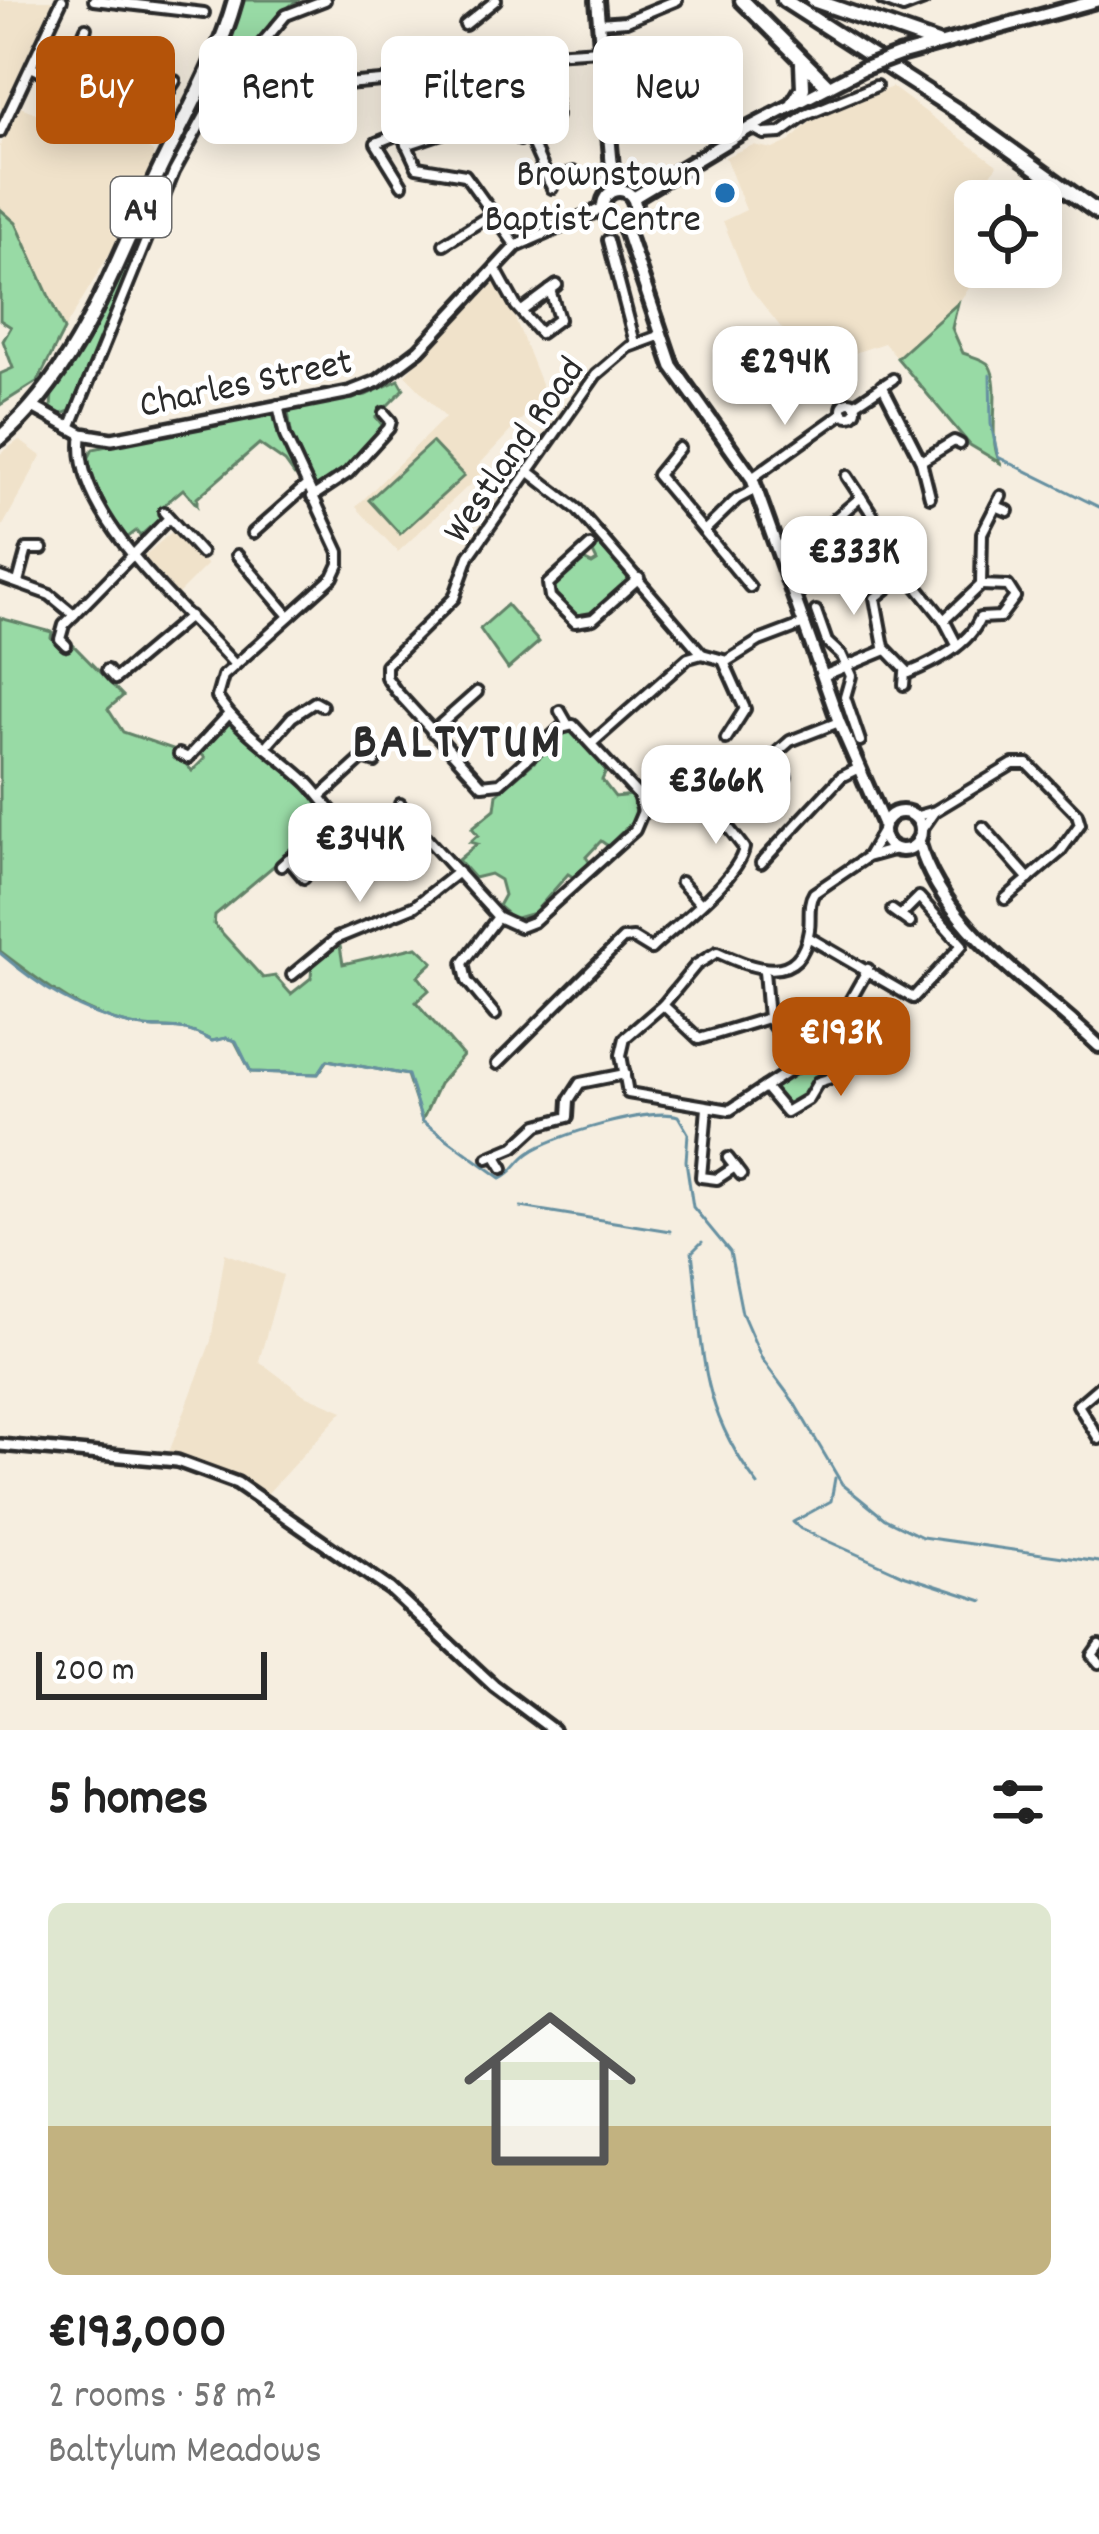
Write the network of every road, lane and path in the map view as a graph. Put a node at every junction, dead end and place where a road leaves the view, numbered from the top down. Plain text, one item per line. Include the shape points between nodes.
1 (62, 0) edge
2 (94, 0) edge
3 (235, 0) edge
4 (325, 0) edge
5 (496, 0) edge
6 (597, 0) edge
7 (677, 0) edge
8 (742, 0) edge
9 (784, 0) edge
10 (813, 0) edge
11 (882, 0) edge
12 (924, 0) edge
13 (1099, 0) edge
14 (308, 3) edge
15 (198, 16) dead end
16 (600, 23) junction
17 (465, 25) dead end
18 (86, 28) dead end
19 (903, 32) junction
20 (83, 36) edge
21 (221, 36) edge
22 (268, 36) edge
23 (600, 36) edge
24 (937, 43) junction
25 (904, 53) junction
26 (802, 63) junction
27 (33, 68) junction
28 (36, 70) edge
29 (199, 85) edge
30 (828, 86) junction
31 (877, 86) dead end
32 (794, 103) junction
33 (199, 126) edge
34 (752, 127) junction
35 (0, 132) edge
36 (381, 141) edge
37 (409, 144) edge
38 (527, 144) edge
39 (609, 144) edge
40 (406, 145) joint
41 (573, 172) dead end
42 (402, 184) dead end
43 (614, 190) junction
44 (634, 198) junction
45 (603, 208) junction
46 (492, 214) junction
47 (1099, 214) edge
48 (623, 221) junction
49 (448, 237) dead end
50 (608, 240) dead end
51 (516, 246) junction
52 (494, 266) junction
53 (522, 311) junction
54 (659, 336) junction
55 (635, 343) junction
56 (893, 379) dead end
57 (882, 385) junction
58 (278, 405) junction
59 (33, 407) junction
60 (384, 413) dead end
61 (70, 429) junction
62 (82, 434) junction
63 (0, 438) edge
64 (960, 444) dead end
65 (679, 448) dead end
66 (921, 461) junction
67 (528, 471) junction
68 (848, 476) dead end
69 (307, 484) junction
70 (754, 484) junction
71 (861, 496) junction
72 (312, 497) junction
73 (929, 499) dead end
74 (1008, 511) dead end
75 (874, 517) dead end
76 (704, 531) junction
77 (253, 533) dead end
78 (42, 549) dead end
79 (133, 551) junction
80 (201, 553) dead end
81 (237, 555) dead end
82 (594, 562) dead end
83 (911, 562) dead end
84 (0, 577) edge
85 (907, 577) junction
86 (639, 578) junction
87 (789, 581) junction
88 (18, 582) junction
89 (981, 585) junction
90 (750, 587) dead end
91 (816, 611) dead end
92 (74, 615) junction
93 (190, 616) junction
94 (289, 616) junction
95 (944, 620) junction
96 (804, 624) junction
97 (66, 645) dead end
98 (957, 645) junction
99 (886, 650) junction
100 (701, 653) junction
101 (724, 662) junction
102 (236, 665) junction
103 (848, 667) junction
104 (107, 670) dead end
105 (905, 673) junction
106 (823, 676) junction
107 (904, 685) dead end
108 (476, 692) dead end
109 (322, 706) dead end
110 (560, 711) dead end
111 (230, 714) junction
112 (839, 722) junction
113 (568, 725) junction
114 (432, 732) junction
115 (726, 739) dead end
116 (860, 742) dead end
117 (592, 743) junction
118 (266, 747) junction
119 (179, 754) dead end
120 (375, 762) dead end
121 (763, 765) junction
122 (857, 769) junction
123 (779, 783) dead end
124 (674, 788) dead end
125 (321, 796) junction
126 (874, 800) junction
127 (400, 804) dead end
128 (643, 811) junction
129 (935, 811) junction
130 (897, 813) junction
131 (338, 815) junction
132 (914, 817) junction
133 (410, 826) junction
134 (884, 827) junction
135 (983, 827) dead end
136 (919, 837) junction
137 (899, 849) junction
138 (867, 857) junction
139 (761, 863) dead end
140 (925, 866) junction
141 (458, 872) junction
142 (304, 878) dead end
143 (1029, 878) junction
144 (681, 882) dead end
145 (1005, 899) dead end
146 (700, 903) junction
147 (498, 917) junction
148 (910, 923) dead end
149 (808, 937) junction
150 (868, 969) junction
151 (764, 970) junction
152 (292, 975) dead end
153 (663, 1006) junction
154 (495, 1015) dead end
155 (768, 1018) junction
156 (834, 1029) junction
157 (1099, 1046) edge
158 (497, 1064) dead end
159 (800, 1064) junction
160 (625, 1074) junction
161 (765, 1087) junction
162 (707, 1108) junction
163 (728, 1158) dead end
164 (503, 1168) dead end
165 (1099, 1388) edge
166 (1099, 1439) edge
167 (0, 1444) edge
168 (1099, 1645) edge
169 (1099, 1663) edge
170 (553, 1730) edge

1 - 27 street
2 - 15 street
3 - 21 main road, A4
4 - 14 street
5 - 17 street
6 - 16 main road
7 - 16 street
8 - 26 main road
9 - 47 main road
10 - 19 main road
11 - 12 street via 894,7
13 - 24 main road
14 - 22 street
16 - 23 main road
18 - 20 street
19 - 24 main road
19 - 25 main road
24 - 25 main road
25 - 30 main road, bridge
26 - 30 main road
26 - 32 main road
27 - 28 street
27 - 35 street
29 - 59 main road, A4 via 65,364
30 - 32 main road
31 - 34 street via 774,136
32 - 34 main road
33 - 61 street
34 - 44 main road
36 - 42 street
37 - 40 street
38 - 41 street via 550,185
39 - 43 main road
40 - 46 street via 424,171 464,175
43 - 44 main road
43 - 45 main road
44 - 48 main road via 634,212
45 - 48 main road
45 - 51 street, Charles Street
46 - 49 street
46 - 51 street
48 - 54 main road
50 - 55 street, Westland Road
51 - 52 street, Charles Street
52 - 53 street
52 - 58 street, Charles Street via 392,374 350,392
53 - 53 street via 540,333 556,326 553,288
54 - 55 street, Westland Road
54 - 70 main road via 681,382
55 - 67 street, Westland Road via 596,375
56 - 57 street
57 - 66 street
57 - 70 street via 854,405 846,402 843,413
58 - 62 street, Charles Street via 118,438
58 - 69 street
59 - 61 street, Charles Street
59 - 63 main road, A4
60 - 72 street via 389,428 348,473
61 - 62 street, Charles Street
62 - 79 street via 90,488
64 - 66 street
65 - 76 street via 657,475
66 - 73 street
67 - 86 street via 577,508
67 - 114 street, Westland Road via 469,556 454,598 386,665 386,677
68 - 71 street
69 - 72 street
69 - 77 street
70 - 76 street
70 - 87 main road
71 - 75 street
71 - 87 street via 821,531 825,567
72 - 94 street via 339,565
74 - 89 street via 999,501 982,533
76 - 90 street
78 - 88 street via 28,549
79 - 80 street via 166,515
79 - 92 street
79 - 93 street
81 - 94 street
82 - 86 street via 587,549 548,589 575,622 592,619
83 - 85 street
84 - 88 street
85 - 95 street
85 - 99 street via 874,602
86 - 100 street
87 - 96 main road
88 - 92 street
89 - 95 street
89 - 98 street via 1007,586 1019,597 1000,617 980,619
91 - 103 street via 830,648
92 - 97 street via 60,639
93 - 102 street
93 - 104 street via 116,679
94 - 102 street
95 - 98 street
96 - 101 street
96 - 106 main road
98 - 105 street
99 - 103 street
99 - 105 street
100 - 101 street
100 - 117 street
101 - 115 street via 745,709
102 - 111 street via 217,686
103 - 106 street
103 - 116 street via 844,697
105 - 107 street
106 - 112 main road
108 - 114 street
109 - 118 street via 304,706
110 - 113 street
111 - 118 street
111 - 119 street via 188,758
112 - 121 street via 796,738
112 - 122 main road
113 - 114 street, Westland Road via 488,786
113 - 117 street
117 - 128 street
118 - 125 street
120 - 125 street via 363,758
121 - 123 street
121 - 146 street via 719,804 744,853
122 - 126 main road
122 - 139 street via 841,776
124 - 128 street
125 - 131 street
126 - 130 main road
126 - 134 main road
127 - 133 street
128 - 147 street via 635,830 532,922 520,928
129 - 132 street
129 - 136 street
129 - 143 street via 1013,764 1028,764 1080,824
130 - 132 main road
130 - 134 main road
131 - 133 street via 370,834
131 - 142 street via 284,862
132 - 136 main road
133 - 141 street
134 - 137 main road via 886,842
134 - 138 street
135 - 143 street
136 - 137 main road
136 - 140 main road
137 - 138 street
137 - 140 main road
138 - 149 street via 809,899
140 - 157 main road via 978,937
141 - 147 street
141 - 152 street via 415,907 337,938
143 - 145 street
144 - 146 street
146 - 158 street via 651,949 623,940
147 - 154 street via 463,963 467,981
148 - 150 street via 896,913 922,899 961,950 914,998
149 - 150 street
149 - 151 street via 789,964
150 - 156 street
151 - 153 street via 710,953
151 - 155 street
153 - 155 street via 699,1039
153 - 160 street via 625,1038
155 - 159 street
156 - 159 street
156 - 161 street via 861,1053 841,1075 818,1082 808,1100 786,1112
159 - 161 street
160 - 162 street via 630,1096
160 - 164 street via 580,1083 568,1117 538,1125 492,1158
161 - 162 street via 727,1112
162 - 163 street via 701,1177 738,1171
165 - 166 street via 1078,1405
167 - 170 street via 178,1460 237,1483 390,1589
168 - 169 street via 1092,1655

